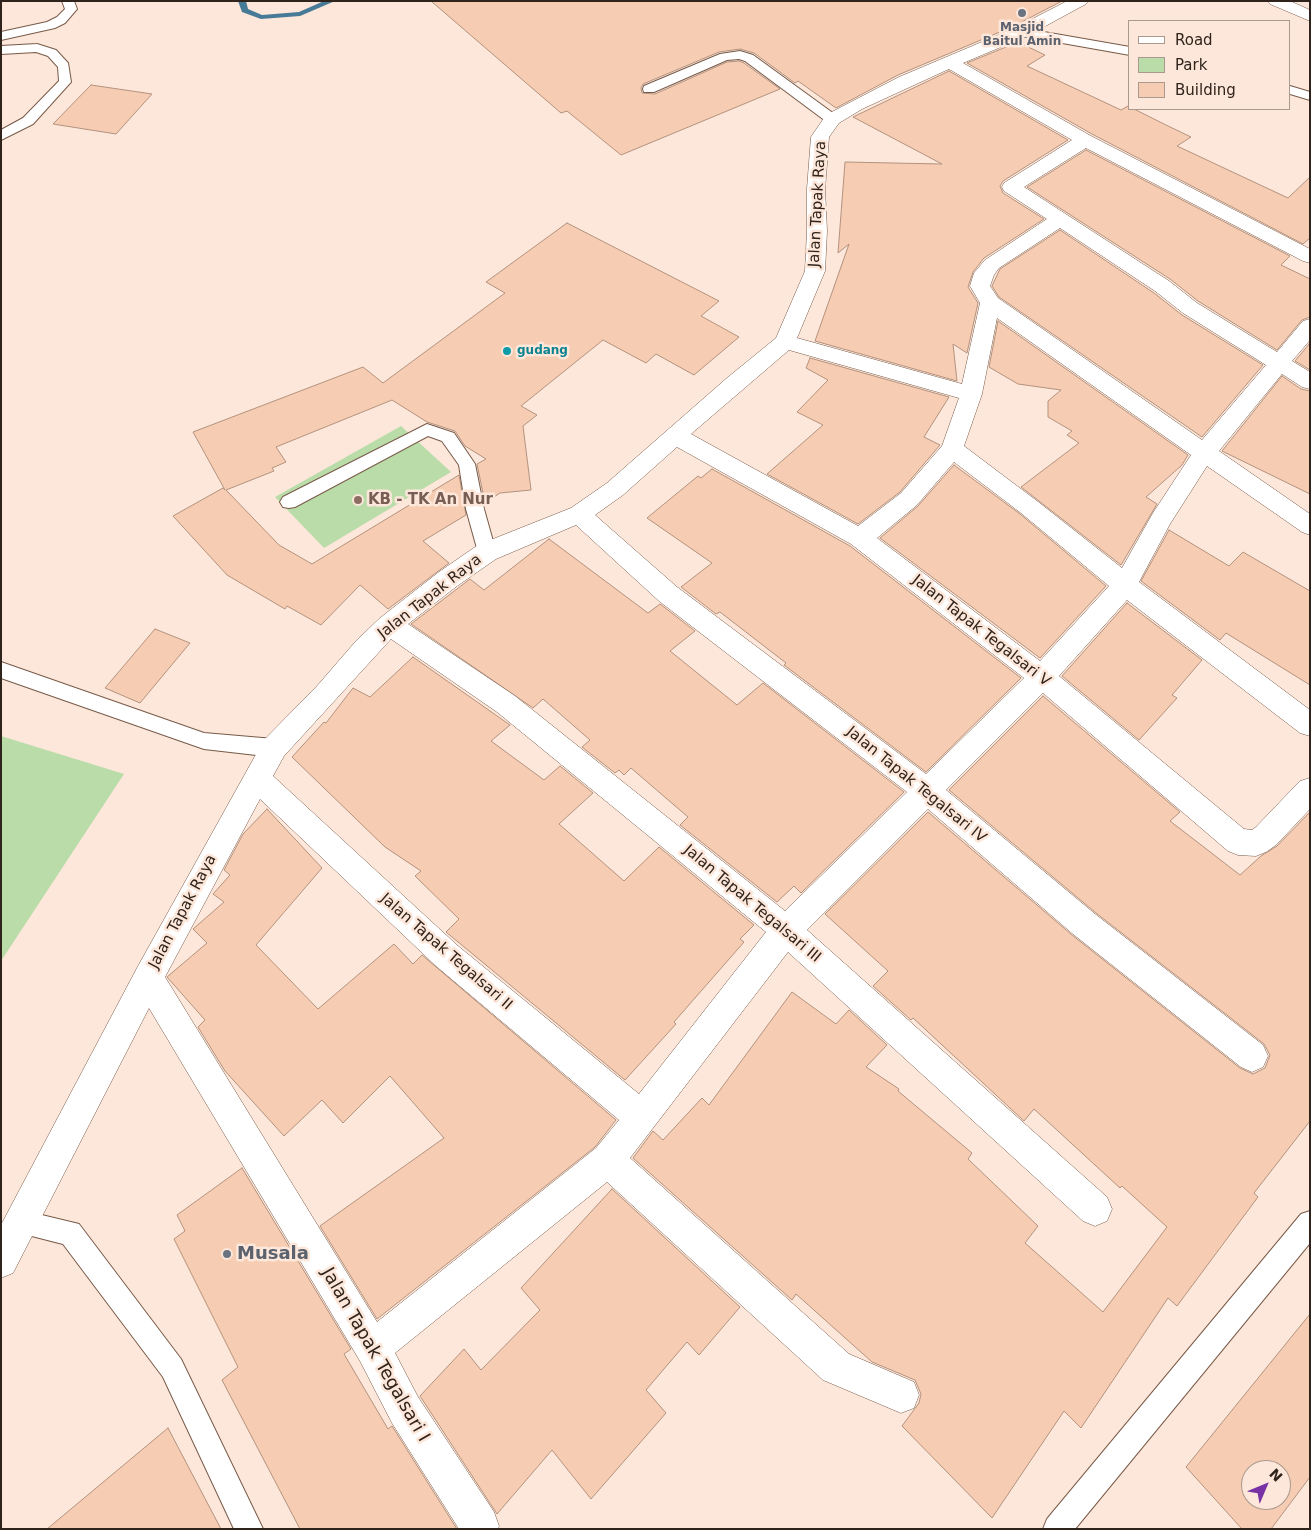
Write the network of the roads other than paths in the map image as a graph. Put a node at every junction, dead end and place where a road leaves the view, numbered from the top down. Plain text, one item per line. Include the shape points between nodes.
1 (68, 1) edge
2 (1080, 1) edge
3 (1276, 1) edge
4 (1310, 16) edge
5 (1021, 32) junction
6 (1, 36) edge
7 (1, 50) edge
8 (1128, 52) edge
9 (951, 63) junction
10 (649, 89) dead end
11 (1291, 90) edge
12 (1310, 96) edge
13 (832, 119) junction
14 (1, 136) edge
15 (1085, 140) junction
16 (1061, 219) junction
17 (1310, 257) edge
18 (990, 303) junction
19 (1310, 326) edge
20 (785, 342) junction
21 (1278, 362) junction
22 (1310, 382) edge
23 (971, 394) junction
24 (676, 436) junction
25 (952, 449) junction
26 (1204, 453) junction
27 (289, 502) dead end
28 (579, 514) junction
29 (1310, 526) edge
30 (860, 538) junction
31 (487, 552) junction
32 (1125, 585) junction
33 (389, 626) junction
34 (1, 670) edge
35 (1042, 678) junction
36 (1310, 725) edge
37 (274, 748) junction
38 (257, 779) junction
39 (926, 790) junction
40 (1310, 790) edge
41 (786, 930) junction
42 (148, 978) junction
43 (1252, 1056) dead end
44 (641, 1117) junction
45 (608, 1160) junction
46 (1095, 1209) dead end
47 (21, 1222) junction
48 (1310, 1223) edge
49 (1, 1261) edge
50 (372, 1348) junction
51 (901, 1395) dead end
52 (480, 1526) dead end
53 (249, 1529) edge
54 (1057, 1529) edge

1 - 6 lane via 72,9 61,20
2 - 5 street, Jalan Tapak Raya
3 - 4 street
5 - 8 lane
5 - 9 street, Jalan Tapak Raya
7 - 14 lane via 38,48 52,53 64,66 65,82 28,121
9 - 13 street, Jalan Tapak Raya via 856,104
9 - 15 street
10 - 13 lane via 724,57 740,55 749,58
11 - 12 lane
13 - 20 street, Jalan Tapak Raya via 820,137 815,271
15 - 16 street via 1011,187
15 - 17 street
16 - 18 street via 992,264 984,273 980,286
16 - 21 street via 1190,308
18 - 23 street
18 - 26 street
19 - 21 street
20 - 23 street
20 - 24 street, Jalan Tapak Raya
21 - 22 street
21 - 26 street
23 - 25 street
24 - 28 street, Jalan Tapak Raya via 615,489
24 - 30 street, Jalan Tapak Tegalsari V
25 - 30 street via 909,499
25 - 32 street
26 - 29 street
26 - 32 street via 1161,519
27 - 31 lane via 427,430 448,437 467,464
28 - 31 street, Jalan Tapak Raya
28 - 39 street, Jalan Tapak Tegalsari IV via 668,594
30 - 35 street, Jalan Tapak Tegalsari V
31 - 33 street, Jalan Tapak Raya
32 - 35 street
32 - 36 street
33 - 37 street, Jalan Tapak Raya
33 - 41 street, Jalan Tapak Tegalsari III via 506,704
34 - 37 lane via 204,741
35 - 39 street
35 - 40 street, Jalan Tapak Tegalsari V via 1238,842 1256,843 1266,836
37 - 38 street, Jalan Tapak Raya
38 - 42 street, Jalan Tapak Raya
38 - 44 street, Jalan Tapak Tegalsari II via 448,956
39 - 41 street
39 - 43 street, Jalan Tapak Tegalsari IV via 1084,924
41 - 44 street
41 - 46 street, Jalan Tapak Tegalsari III
42 - 47 street, Jalan Tapak Raya
42 - 50 street, Jalan Tapak Tegalsari I
44 - 45 street
45 - 50 street
45 - 51 street via 836,1367
47 - 49 street, Jalan Tapak Raya
47 - 53 lane via 70,1233 172,1368
48 - 54 lane
50 - 52 street, Jalan Tapak Tegalsari I via 405,1410

